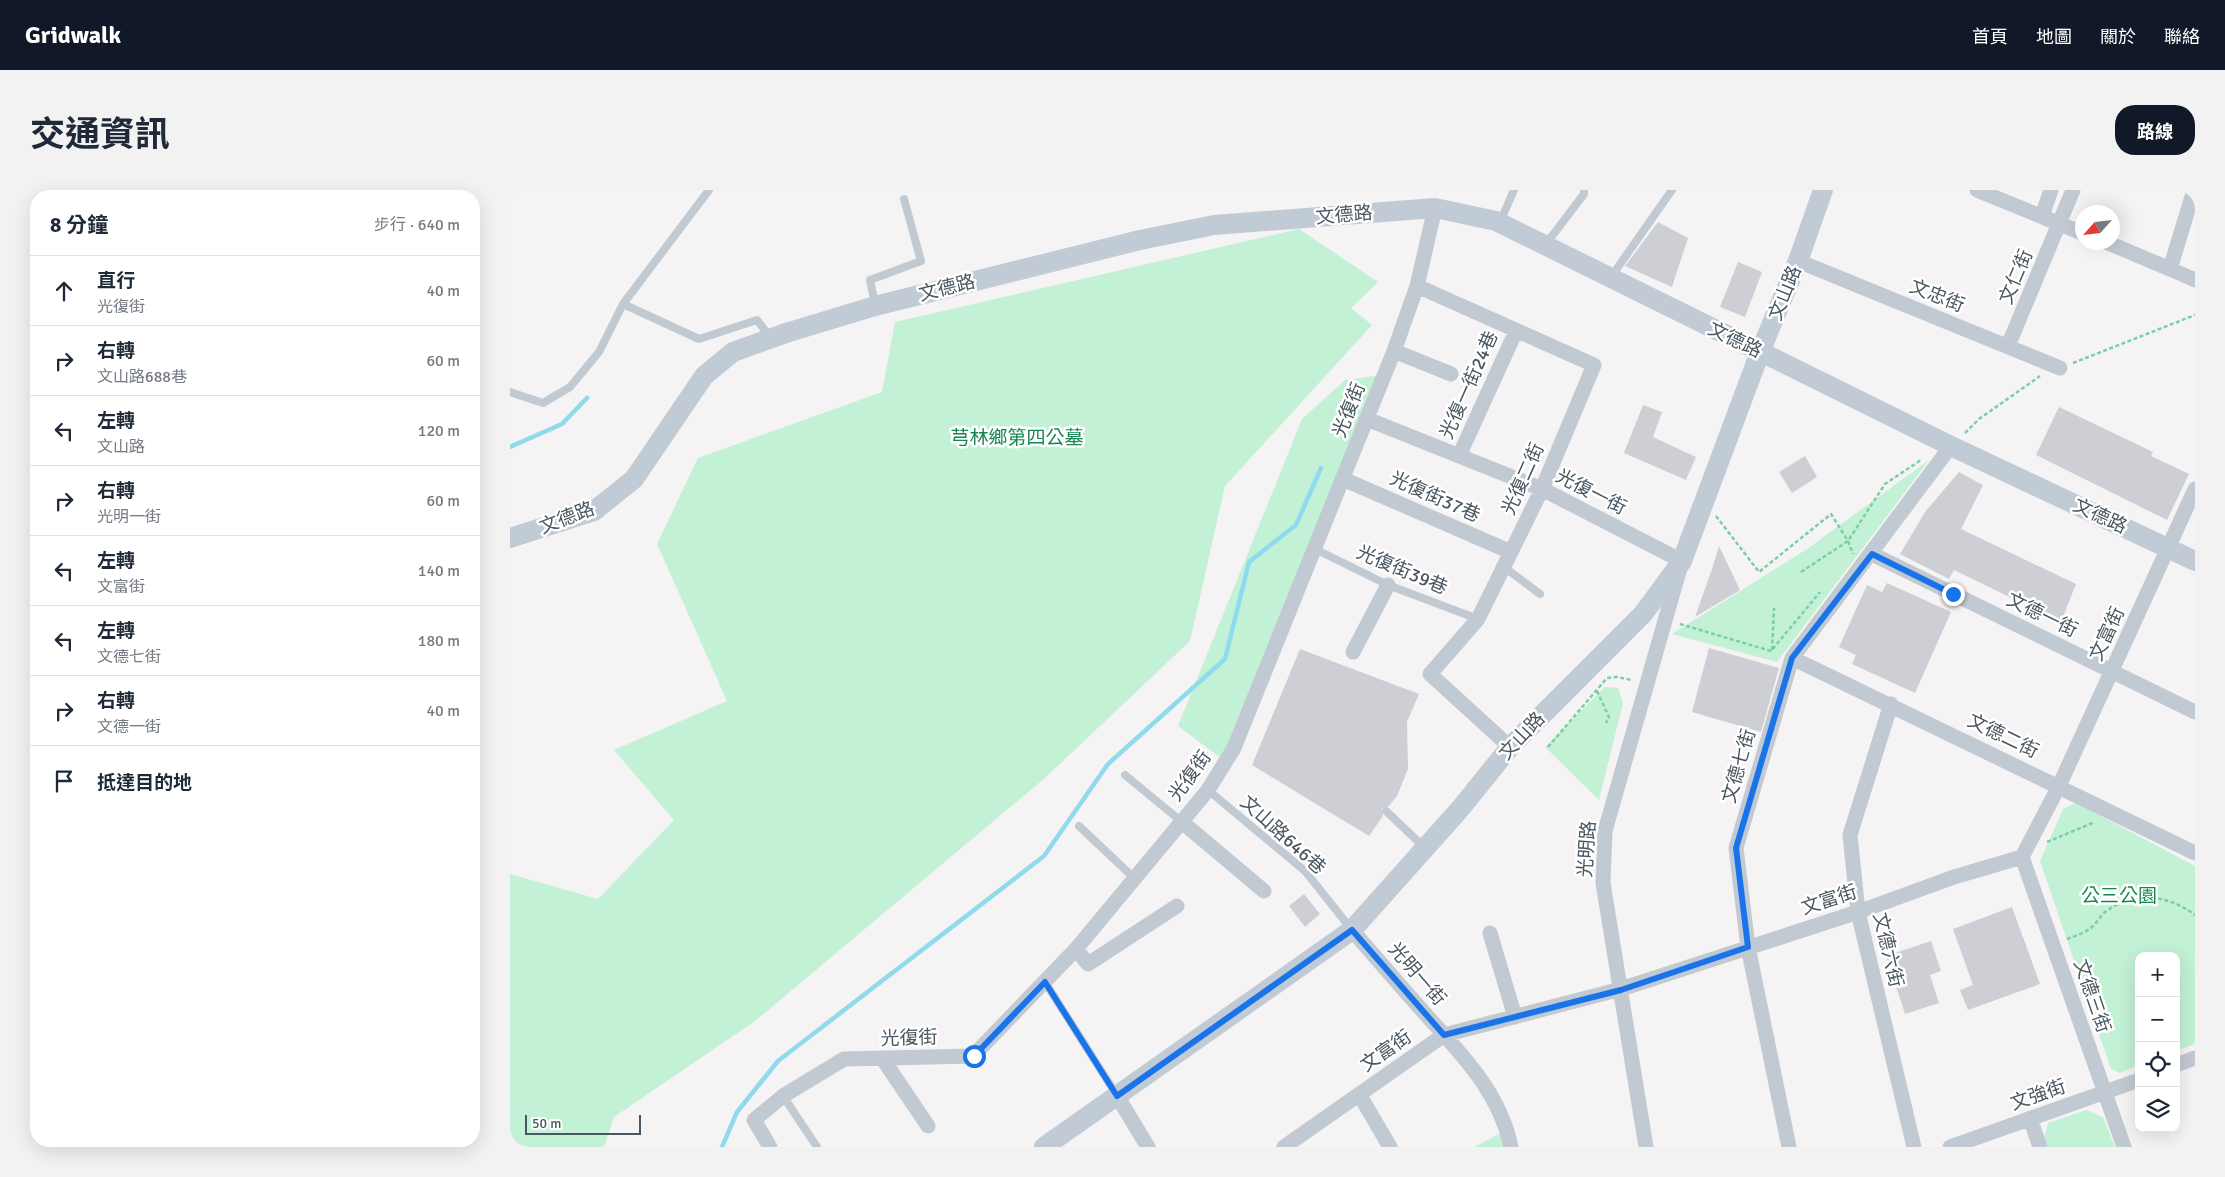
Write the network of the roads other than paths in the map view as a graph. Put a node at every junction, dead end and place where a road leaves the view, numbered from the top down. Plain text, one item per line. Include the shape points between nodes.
1 (709, 190) edge
2 (1514, 190) edge
3 (1584, 190) edge
4 (1672, 190) edge
5 (1823, 190) edge
6 (1977, 190) edge
7 (2051, 190) edge
8 (2073, 190) edge
9 (2194, 190) edge
10 (904, 199) dead end
11 (1435, 208) junction
12 (2042, 216) junction
13 (2060, 223) junction
14 (1500, 224) junction
15 (2075, 229) edge
16 (1545, 246) junction
17 (2120, 248) edge
18 (1798, 260) junction
19 (2170, 269) junction
20 (1610, 278) junction
21 (2195, 280) edge
22 (1417, 286) junction
23 (623, 304) junction
24 (875, 306) junction
25 (1516, 331) junction
26 (771, 338) junction
27 (2008, 346) junction
28 (1394, 351) junction
29 (1760, 352) junction
30 (2060, 368) dead end
31 (1451, 374) dead end
32 (510, 392) edge
33 (1367, 419) junction
34 (1951, 446) junction
35 (1459, 456) junction
36 (1343, 479) junction
37 (1542, 489) junction
38 (2195, 489) edge
39 (510, 538) edge
40 (1315, 549) junction
41 (2169, 549) junction
42 (1511, 552) junction
43 (1872, 554) junction
44 (1682, 561) junction
45 (2195, 561) edge
46 (1504, 567) junction
47 (1388, 585) junction
48 (1540, 594) dead end
49 (1478, 619) junction
50 (1352, 652) dead end
51 (1792, 658) junction
52 (2112, 671) junction
53 (1891, 704) junction
54 (2195, 712) edge
55 (1510, 747) junction
56 (1125, 775) dead end
57 (2059, 786) junction
58 (1208, 790) junction
59 (1386, 811) dead end
60 (1182, 822) junction
61 (1079, 826) dead end
62 (1425, 848) junction
63 (2195, 853) edge
64 (2022, 857) junction
65 (1135, 879) junction
66 (1264, 891) dead end
67 (1177, 906) dead end
68 (1858, 912) junction
69 (1352, 930) junction
70 (1490, 933) dead end
71 (1748, 947) junction
72 (1076, 949) junction
73 (1045, 982) junction
74 (1621, 990) junction
75 (1514, 1017) junction
76 (1444, 1035) junction
77 (882, 1058) junction
78 (2195, 1058) edge
79 (2180, 1064) edge
80 (2135, 1082) edge
81 (2105, 1093) junction
82 (1359, 1094) junction
83 (783, 1096) junction
84 (1117, 1096) junction
85 (2030, 1118) junction
86 (928, 1126) dead end
87 (1289, 1146) edge
88 (770, 1147) edge
89 (817, 1147) edge
90 (1044, 1147) edge
91 (1148, 1147) edge
92 (1390, 1147) edge
93 (1511, 1147) edge
94 (1646, 1147) edge
95 (1789, 1147) edge
96 (1914, 1147) edge
97 (1950, 1147) edge
98 (2040, 1147) edge
99 (2124, 1147) edge

1 - 23 lane
2 - 14 lane
3 - 16 lane
4 - 20 lane
5 - 18 main road, 文山路
6 - 12 street
7 - 12 street
8 - 13 street, 文仁街
9 - 19 street
10 - 24 lane via 921,261 870,280
11 - 14 main road, 文德路
11 - 22 street, 光復街
11 - 24 main road, 文德路 via 1214,225 1130,242
12 - 13 street
13 - 15 street
13 - 27 street, 文仁街
14 - 16 main road, 文德路
16 - 20 main road, 文德路
17 - 19 street
18 - 27 street, 文忠街
18 - 29 main road, 文山路
19 - 21 street
20 - 29 main road, 文德路
22 - 25 street, 光復二街
22 - 28 street, 光復街
23 - 26 lane via 699,339 757,320
23 - 32 lane via 599,352 570,387 542,403
24 - 26 main road, 文德路
25 - 35 street, 光復一街24巷
25 - 37 street, 光復二街 via 1594,365
26 - 39 main road, 文德路 via 733,352 704,376 634,479 594,511
27 - 30 street, 文忠街
28 - 31 street
28 - 33 street, 光復街
29 - 34 main road, 文德路
29 - 44 main road, 文山路
33 - 35 street, 光復一街
33 - 36 street, 光復街
34 - 41 main road, 文德路
34 - 43 street, 文德七街
35 - 37 street, 光復一街
36 - 40 street, 光復街
36 - 42 street, 光復街37巷
37 - 42 street, 光復二街
37 - 44 street, 光復一街
38 - 41 street, 文富街
40 - 47 lane, 光復街39巷
40 - 58 street, 光復街 via 1234,748
41 - 45 main road, 文德路
41 - 52 street, 文富街
42 - 46 street, 光復二街
43 - 51 street, 文德七街
43 - 52 street, 文德一街
44 - 55 main road, 文山路 via 1643,614
44 - 74 street, 光明路 via 1605,831 1603,884
46 - 48 lane
46 - 49 street, 光復二街
47 - 49 lane, 光復街39巷
47 - 50 street
49 - 55 street, 光復二街 via 1430,674
51 - 53 street, 文德二街
51 - 71 street, 文德七街 via 1736,848
52 - 54 street, 文德一街
52 - 57 street, 文富街
53 - 57 street, 文德二街
53 - 68 street, 文德六街 via 1850,835
55 - 62 main road, 文山路
56 - 60 lane
57 - 63 street, 文德二街
57 - 64 street, 文富街
58 - 60 street, 光復街
58 - 69 lane, 文山路646巷 via 1305,871
59 - 62 lane
60 - 65 street, 光復街
60 - 66 street
61 - 65 lane
62 - 69 main road, 文山路
64 - 68 street, 文富街 via 1954,877
64 - 81 street, 文德三街
65 - 72 street, 光復街
67 - 72 street via 1088,964
68 - 71 street, 文富街
68 - 96 street, 文德六街
69 - 76 street, 光明一街
69 - 84 main road, 文山路
70 - 75 street
71 - 74 street, 文富街
71 - 95 street, 文德七街
72 - 73 street, 光復街
73 - 77 street, 光復街 via 974,1056
73 - 84 lane
74 - 75 street, 文富街
74 - 94 street, 光明路
75 - 76 street, 文富街
76 - 82 street, 文富街
76 - 93 street, 光明一街 via 1468,1060 1491,1094 1508,1128
77 - 83 street, 光復街 via 844,1059
77 - 86 street
78 - 79 street
80 - 81 street, 文強街
81 - 85 street, 文強街
81 - 99 street, 文德三街
82 - 87 street, 文富街
82 - 92 street
83 - 88 street, 光復街 via 754,1120
83 - 89 lane
84 - 90 main road, 文山路
84 - 91 street
85 - 97 street, 文強街
85 - 98 street

